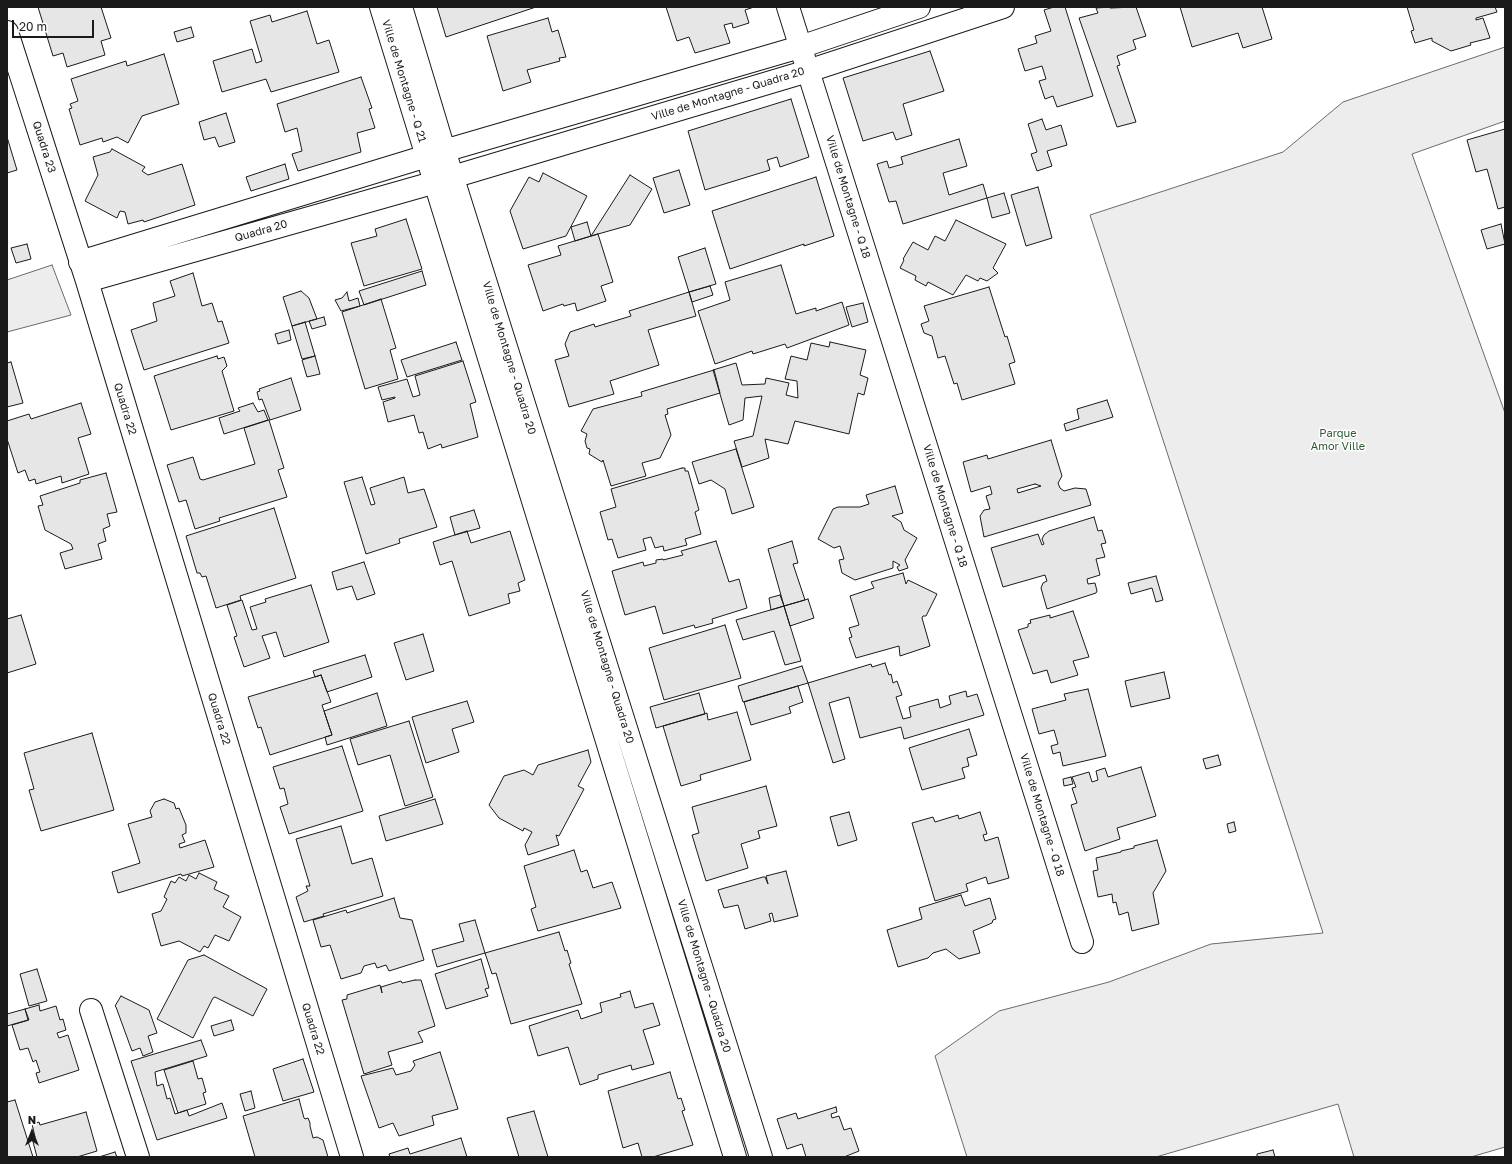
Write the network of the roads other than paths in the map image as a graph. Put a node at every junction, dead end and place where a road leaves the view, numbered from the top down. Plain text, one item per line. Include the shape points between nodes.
1 (381, 7) edge
2 (401, 7) edge
3 (788, 7) edge
4 (919, 7) edge
5 (1003, 7) edge
6 (7, 32) edge
7 (800, 47) junction
8 (808, 71) junction
9 (436, 153) junction
10 (444, 179) junction
11 (84, 272) junction
12 (1082, 942) dead end
13 (91, 1010) dead end
14 (138, 1157) edge
15 (352, 1157) edge
16 (735, 1157) edge
17 (761, 1157) edge

1 - 9 street, Ville de Montagne - Q 21
2 - 9 street
3 - 7 street, Ville de Montagne - Q 18
4 - 7 street
5 - 8 street, Ville de Montagne - Quadra 20
6 - 11 street, Quadra 23
7 - 8 street, Ville de Montagne - Q 18
7 - 9 street
8 - 10 street, Ville de Montagne - Quadra 20
8 - 12 street, Ville de Montagne - Q 18
9 - 10 street, Ville de Montagne - Quadra 20
9 - 11 street
10 - 11 street, Quadra 20
10 - 16 street, Ville de Montagne - Quadra 20
10 - 17 street, Ville de Montagne - Quadra 20
11 - 15 street, Quadra 22
13 - 14 street

